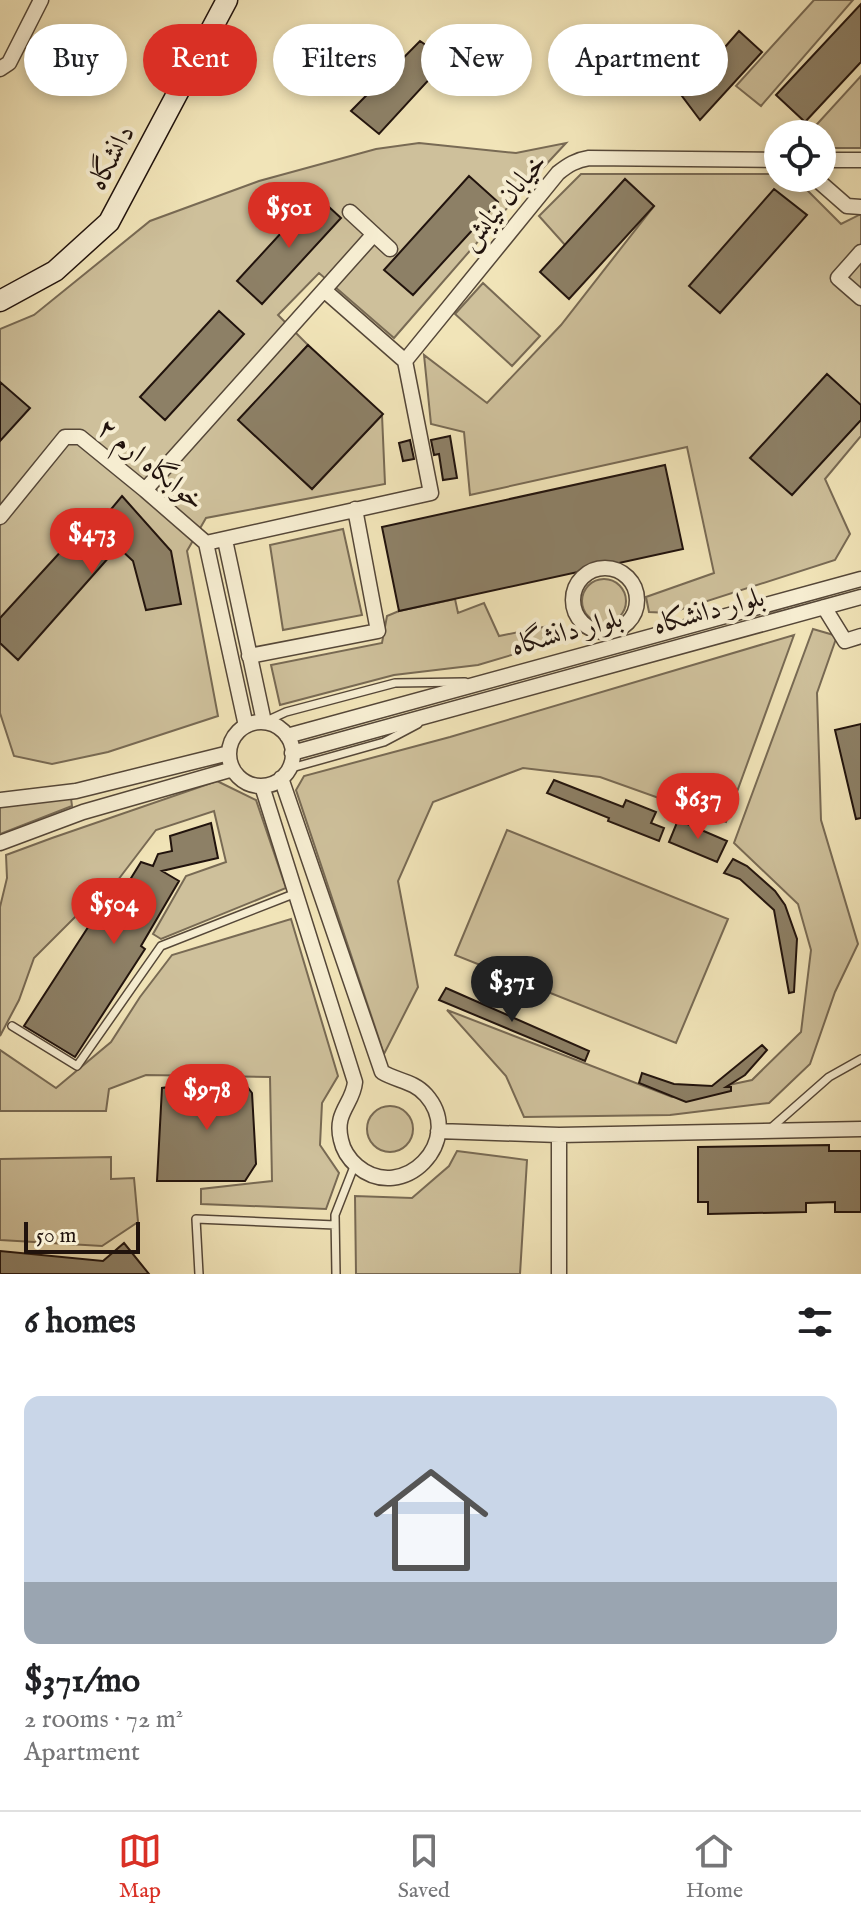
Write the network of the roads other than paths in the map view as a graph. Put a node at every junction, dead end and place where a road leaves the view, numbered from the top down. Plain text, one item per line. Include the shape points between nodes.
1 (41, 0) edge
2 (227, 0) edge
3 (0, 69) edge
4 (764, 160) edge
5 (836, 160) edge
6 (861, 160) edge
7 (831, 192) edge
8 (861, 207) edge
9 (350, 212) dead end
10 (374, 234) junction
11 (390, 249) dead end
12 (861, 252) edge
13 (324, 290) junction
14 (861, 298) edge
15 (0, 301) edge
16 (405, 361) junction
17 (145, 490) junction
18 (355, 509) junction
19 (0, 517) edge
20 (225, 540) junction
21 (206, 543) junction
22 (861, 579) edge
23 (861, 597) edge
24 (824, 607) junction
25 (574, 608) joint
26 (861, 636) edge
27 (249, 656) junction
28 (483, 682) junction
29 (439, 713) junction
30 (264, 722) junction
31 (246, 726) junction
32 (287, 736) junction
33 (229, 753) junction
34 (292, 753) junction
35 (233, 769) junction
36 (285, 773) junction
37 (262, 786) junction
38 (76, 791) junction
39 (0, 800) edge
40 (83, 812) junction
41 (0, 843) edge
42 (296, 893) junction
43 (12, 1026) dead end
44 (861, 1059) edge
45 (861, 1129) edge
46 (438, 1131) junction
47 (767, 1132) junction
48 (559, 1135) junction
49 (355, 1164) junction
50 (335, 1225) junction
51 (199, 1274) edge
52 (336, 1274) edge
53 (559, 1274) edge

1 - 3 street via 9,63
2 - 15 street, دانشگاه via 109,222 55,271
4 - 16 street, خیابان نیایش via 589,158 567,165
5 - 6 street
7 - 8 street via 847,206
9 - 10 street
10 - 11 street
10 - 13 street
12 - 14 street via 838,278
13 - 16 street
13 - 17 street
16 - 18 street via 431,493
17 - 19 street, خوابگاه ارم ۲ via 80,437 65,437
17 - 21 street, خوابگاه ارم ۲
18 - 20 street
18 - 27 street via 378,631
20 - 21 street
20 - 27 street
21 - 31 street
22 - 28 street, بلوار دانشگاه
23 - 24 street, بلوار دانشکاه
24 - 26 street via 845,641
24 - 29 street, بلوار دانشکاه
25 - 25 street via 584,625 612,632 631,620 636,588 621,572 598,569 581,579
27 - 30 street
28 - 30 lane via 395,683
28 - 32 street, بلوار دانشگاه
29 - 34 street, بلوار دانشکاه
29 - 36 lane via 384,742
30 - 31 street
30 - 32 street
31 - 33 street
32 - 34 street
33 - 35 street
33 - 38 street
34 - 36 street
35 - 37 street via 245,782
35 - 40 street
36 - 37 street
36 - 46 street via 382,1072 426,1095
37 - 42 street
38 - 39 street
38 - 40 street
40 - 41 street
42 - 43 lane via 161,946 77,1066
42 - 49 street via 355,1082 339,1127 345,1152
44 - 47 lane via 829,1077
45 - 47 street
46 - 48 street
46 - 49 street via 431,1155 400,1177 374,1176
47 - 48 street
48 - 53 street
49 - 50 lane
50 - 51 lane via 196,1219
50 - 52 lane

